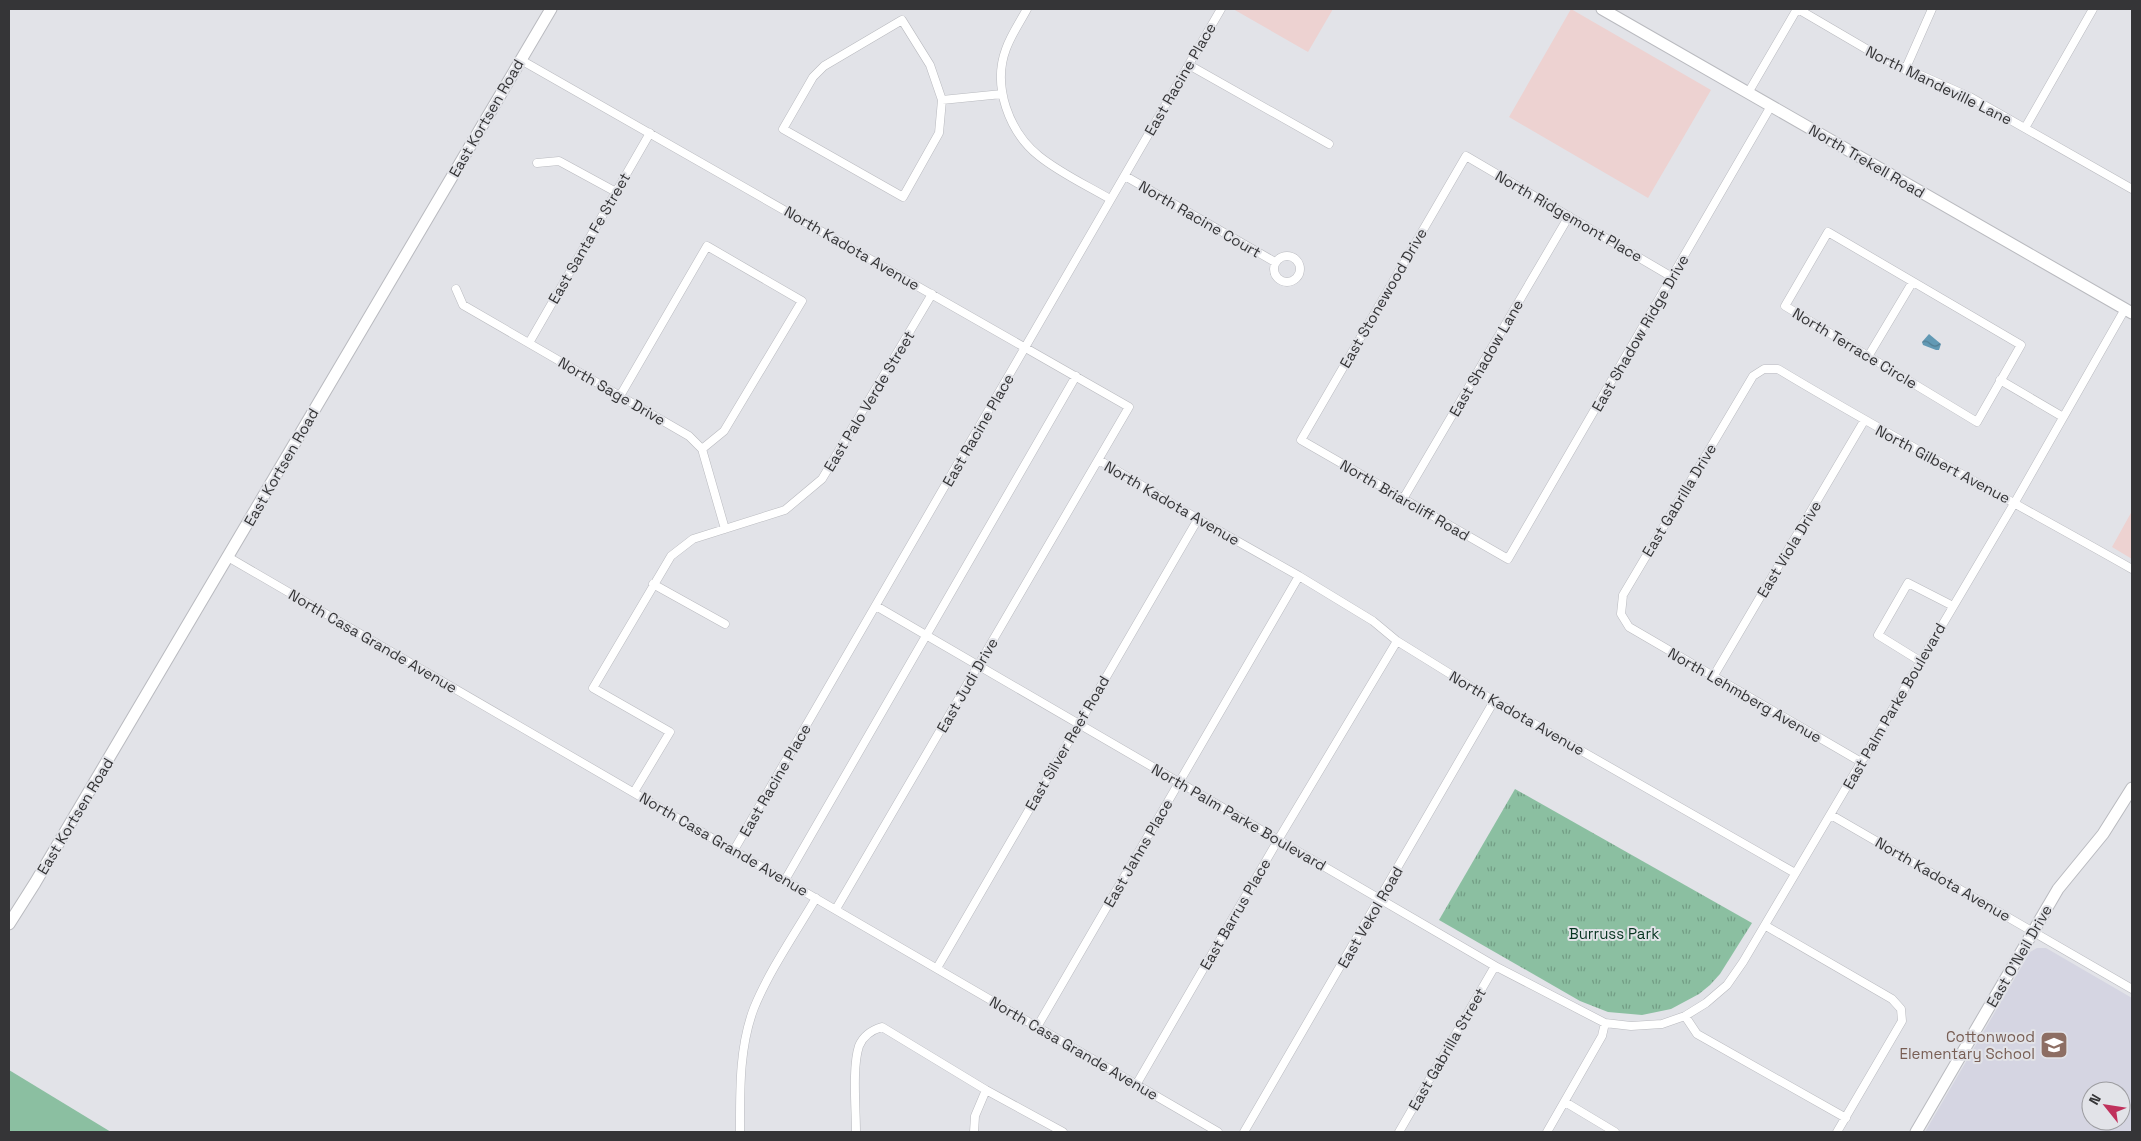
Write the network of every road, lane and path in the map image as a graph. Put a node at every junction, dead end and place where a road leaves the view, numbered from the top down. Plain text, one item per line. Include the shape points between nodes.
1 (551, 9) edge
2 (1028, 9) edge
3 (1221, 9) edge
4 (1602, 9) edge
5 (1798, 9) edge
6 (1932, 9) edge
7 (2093, 9) edge
8 (521, 60) junction
9 (1188, 65) junction
10 (1905, 70) junction
11 (1748, 93) junction
12 (1002, 94) junction
13 (942, 100) junction
14 (1771, 106) junction
15 (2025, 128) junction
16 (650, 133) junction
17 (1329, 144) dead end
18 (1466, 156) joint
19 (537, 163) dead end
20 (1125, 176) junction
21 (2132, 189) edge
22 (616, 192) junction
23 (1110, 199) junction
24 (1569, 216) junction
25 (1275, 262) dead end
26 (1672, 277) junction
27 (1912, 283) junction
28 (456, 289) dead end
29 (932, 294) junction
30 (2129, 311) edge
31 (529, 343) junction
32 (1026, 346) junction
33 (1869, 355) junction
34 (1076, 376) junction
35 (1753, 376) joint
36 (2000, 380) junction
37 (620, 396) junction
38 (2063, 417) junction
39 (1864, 421) junction
40 (1301, 440) joint
41 (702, 449) junction
42 (1099, 460) junction
43 (1403, 499) junction
44 (2015, 502) junction
45 (1198, 519) junction
46 (726, 529) junction
47 (228, 557) junction
48 (1508, 559) joint
49 (2132, 569) edge
50 (1299, 576) junction
51 (653, 584) junction
52 (876, 606) junction
53 (1953, 606) junction
54 (725, 624) dead end
55 (1629, 627) joint
56 (926, 636) junction
57 (1397, 641) junction
58 (1920, 661) junction
59 (978, 666) junction
60 (1713, 677) junction
61 (1494, 701) junction
62 (1079, 723) junction
63 (1861, 762) junction
64 (1179, 781) junction
65 (2132, 788) edge
66 (634, 792) junction
67 (1831, 815) junction
68 (1278, 840) junction
69 (734, 850) junction
70 (1795, 874) junction
71 (785, 880) junction
72 (816, 898) junction
73 (1380, 899) junction
74 (836, 909) junction
75 (9, 924) edge
76 (1766, 926) junction
77 (2033, 932) junction
78 (1495, 966) junction
79 (937, 968) junction
80 (2132, 989) edge
81 (1685, 1016) junction
82 (1605, 1023) junction
83 (1037, 1027) junction
84 (1136, 1085) junction
85 (986, 1090) junction
86 (1565, 1102) junction
87 (1846, 1118) junction
88 (740, 1132) edge
89 (856, 1132) edge
90 (974, 1132) edge
91 (1063, 1132) edge
92 (1218, 1132) edge
93 (1244, 1132) edge
94 (1399, 1132) edge
95 (1547, 1132) edge
96 (1615, 1132) edge
97 (1837, 1132) edge
98 (1916, 1132) edge

1 - 8 street, East Kortsen Road
2 - 12 street via 1006,49
3 - 9 street, East Racine Place
4 - 11 street, North Trekell Road
5 - 10 street, North Mandeville Lane
5 - 11 street
6 - 10 street
7 - 15 street
8 - 16 street, North Kadota Avenue
8 - 47 street, East Kortsen Road
9 - 17 street
9 - 20 street, East Racine Place
10 - 15 street, North Mandeville Lane via 1970,97
11 - 14 street, North Trekell Road
12 - 13 street
12 - 23 street via 1019,134 1037,155
13 - 13 street via 930,65 902,20 824,66 813,77 783,130 903,197 939,133
14 - 26 street, East Shadow Ridge Drive
14 - 30 street, North Trekell Road
15 - 21 street, North Mandeville Lane
16 - 22 street, East Santa Fe Street
16 - 29 street, North Kadota Avenue
18 - 24 street, North Ridgemont Place
18 - 40 street, East Stonewood Drive
19 - 22 street via 559,161
20 - 23 street, East Racine Place
20 - 25 street, North Racine Court
22 - 31 street, East Santa Fe Street
23 - 32 street, East Racine Place
24 - 26 street, North Ridgemont Place
24 - 43 street, East Shadow Lane
26 - 48 street, East Shadow Ridge Drive
27 - 33 street
27 - 33 street, North Terrace Circle via 1828,232 1785,306
27 - 36 street, North Terrace Circle via 2021,346
28 - 31 street, North Sage Drive via 462,305
29 - 32 street, North Kadota Avenue
29 - 46 street, East Palo Verde Street via 822,479 785,510
30 - 38 street, East Palm Parke Boulevard
31 - 37 street, North Sage Drive
32 - 34 street, North Kadota Avenue
32 - 52 street, East Racine Place
33 - 36 street, North Terrace Circle via 1977,422
34 - 42 street, North Kadota Avenue via 1129,406
34 - 56 street
35 - 39 street, North Gilbert Avenue via 1764,369 1778,369
35 - 55 street, East Gabrilla Drive via 1623,595 1621,614
36 - 38 street
37 - 41 street, North Sage Drive via 689,436
37 - 41 street via 707,246 802,301 724,432
38 - 44 street, East Palm Parke Boulevard
39 - 44 street, North Gilbert Avenue
39 - 60 street, East Viola Drive
40 - 43 street, North Briarcliff Road
41 - 46 street
42 - 45 street, North Kadota Avenue
42 - 59 street, East Judi Drive
43 - 48 street, North Briarcliff Road
44 - 49 street, North Gilbert Avenue
44 - 53 street, East Palm Parke Boulevard
45 - 50 street, North Kadota Avenue
45 - 62 street, East Silver Reef Road
46 - 51 street, East Palo Verde Street via 686,544 671,556
47 - 66 street, North Casa Grande Avenue
47 - 75 street, East Kortsen Road
50 - 57 street, North Kadota Avenue via 1373,621
50 - 64 street, East Jahns Place
51 - 54 street
51 - 66 street, East Palo Verde Street via 593,688 670,732
52 - 56 street, North Palm Parke Boulevard
52 - 69 street, East Racine Place
53 - 58 street, East Palm Parke Boulevard
53 - 58 street via 1908,583 1878,635
55 - 60 street, North Lehmberg Avenue
56 - 59 street, North Palm Parke Boulevard
56 - 71 street
57 - 61 street, North Kadota Avenue
57 - 68 street, East Barrus Place
58 - 63 street, East Palm Parke Boulevard
59 - 62 street, North Palm Parke Boulevard
59 - 74 street, East Judi Drive
60 - 63 street, North Lehmberg Avenue
61 - 70 street, North Kadota Avenue
61 - 73 street, East Vekol Road
62 - 64 street, North Palm Parke Boulevard
62 - 79 street, East Silver Reef Road
63 - 67 street, East Palm Parke Boulevard
64 - 68 street, North Palm Parke Boulevard
64 - 83 street, East Jahns Place
65 - 77 street, East O'Neil Drive via 2102,834 2058,889
66 - 69 street, North Casa Grande Avenue
67 - 70 street, East Palm Parke Boulevard
67 - 77 street, North Kadota Avenue
68 - 73 street, North Palm Parke Boulevard
68 - 84 street, East Barrus Place
69 - 71 street, North Casa Grande Avenue
70 - 76 street, East Palm Parke Boulevard
71 - 72 street, North Casa Grande Avenue
72 - 74 street, North Casa Grande Avenue
72 - 88 street via 754,1008 745,1043
73 - 78 street, North Palm Parke Boulevard
73 - 93 street, East Vekol Road
74 - 79 street, North Casa Grande Avenue
76 - 81 street, East Palm Parke Boulevard via 1727,985
76 - 87 street via 1892,999 1901,1010 1902,1021
77 - 80 street, North Kadota Avenue
77 - 98 street, East O'Neil Drive
78 - 82 street, North Palm Parke Boulevard
78 - 94 street, East Gabrilla Street
79 - 83 street, North Casa Grande Avenue
81 - 82 street, East Palm Parke Boulevard via 1662,1024 1631,1026
81 - 87 street via 1697,1034
82 - 86 street via 1602,1036
83 - 84 street, North Casa Grande Avenue
84 - 92 street, North Casa Grande Avenue
85 - 89 street via 882,1026 870,1031 859,1045
85 - 90 street via 975,1116
85 - 91 street
86 - 95 street
86 - 96 street
87 - 97 street

